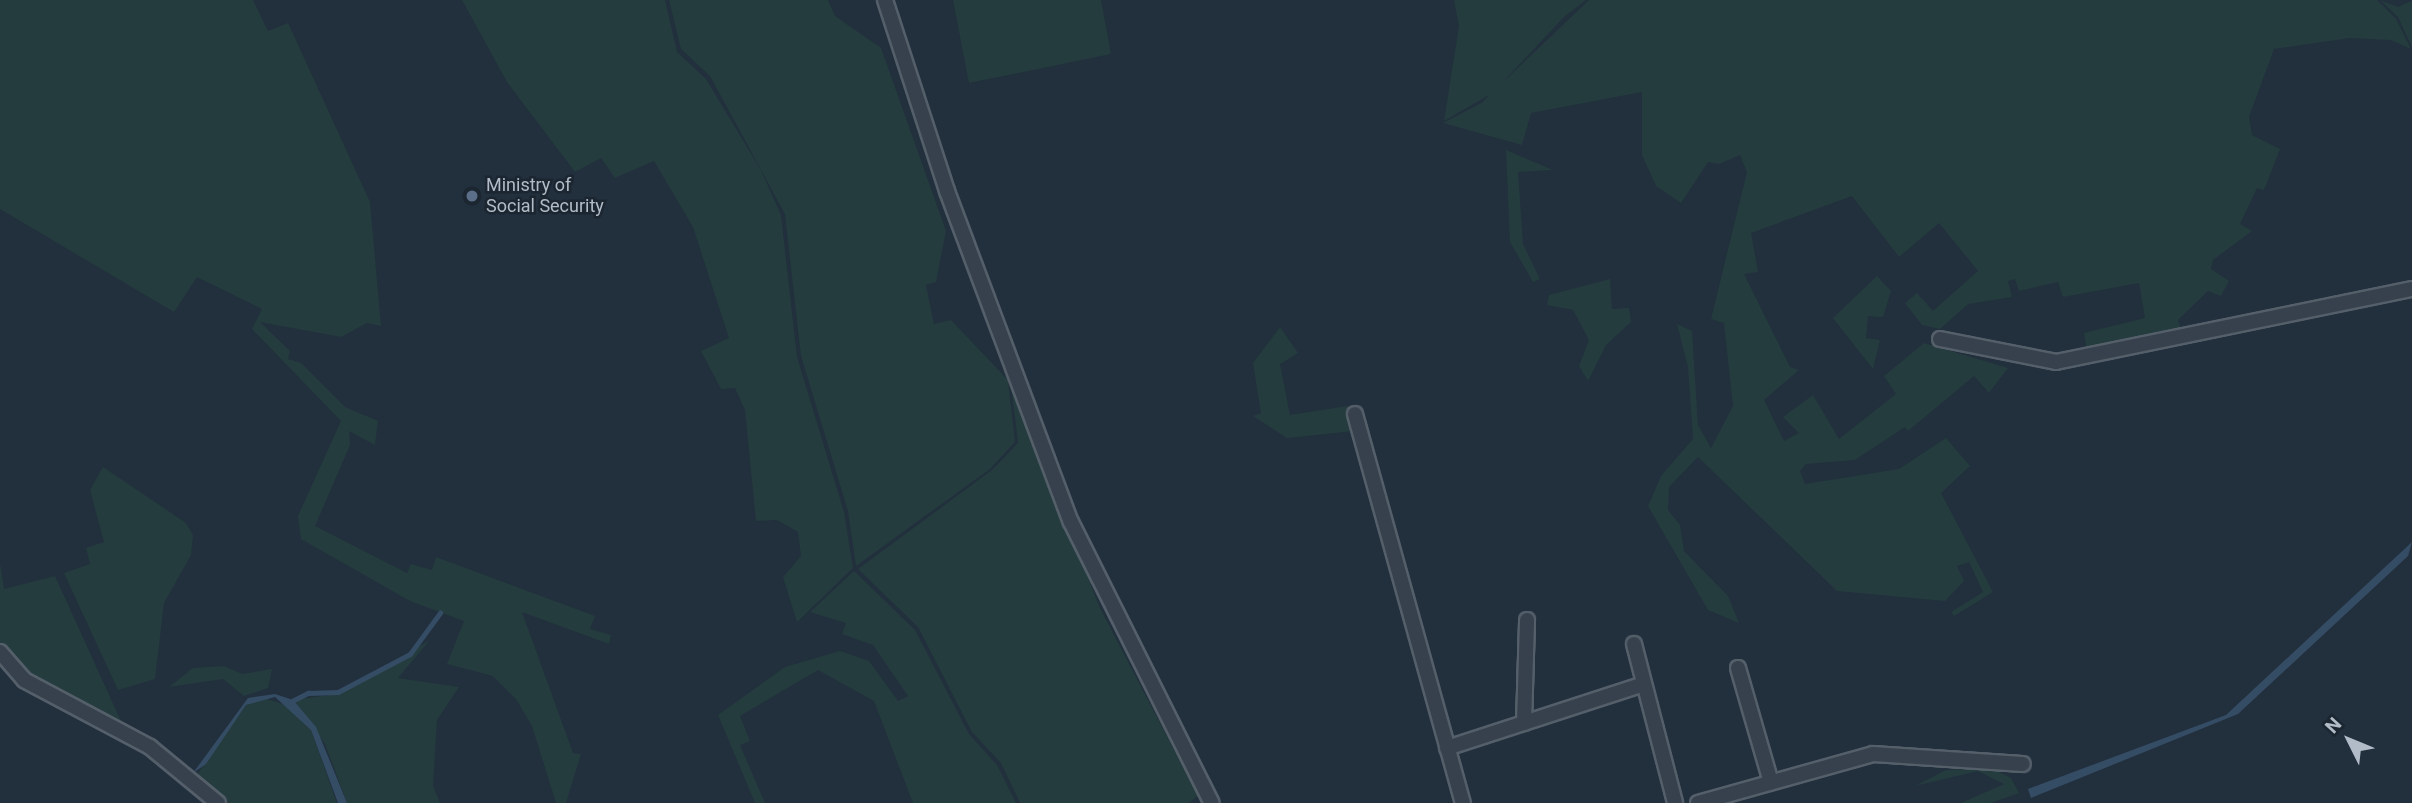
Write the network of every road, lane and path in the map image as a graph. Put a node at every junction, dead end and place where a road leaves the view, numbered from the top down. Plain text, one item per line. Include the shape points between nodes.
1 (885, 0) edge
2 (2412, 289) edge
3 (1940, 339) dead end
4 (1355, 414) dead end
5 (1527, 620) dead end
6 (1634, 644) dead end
7 (0, 652) edge
8 (1738, 668) dead end
9 (1644, 684) junction
10 (1524, 723) junction
11 (1447, 747) junction
12 (2023, 764) dead end
13 (1771, 782) junction
14 (218, 803) edge
15 (1212, 803) edge
16 (1463, 803) edge
17 (1675, 803) edge
18 (1698, 803) edge

1 - 15 street via 947,191 1070,522
2 - 3 street via 2056,362
4 - 11 street
5 - 10 street
6 - 9 street
7 - 14 street via 24,680 150,747
8 - 13 street
9 - 10 street
9 - 17 street
10 - 11 street
11 - 16 street
12 - 13 street via 1873,754
13 - 18 street

